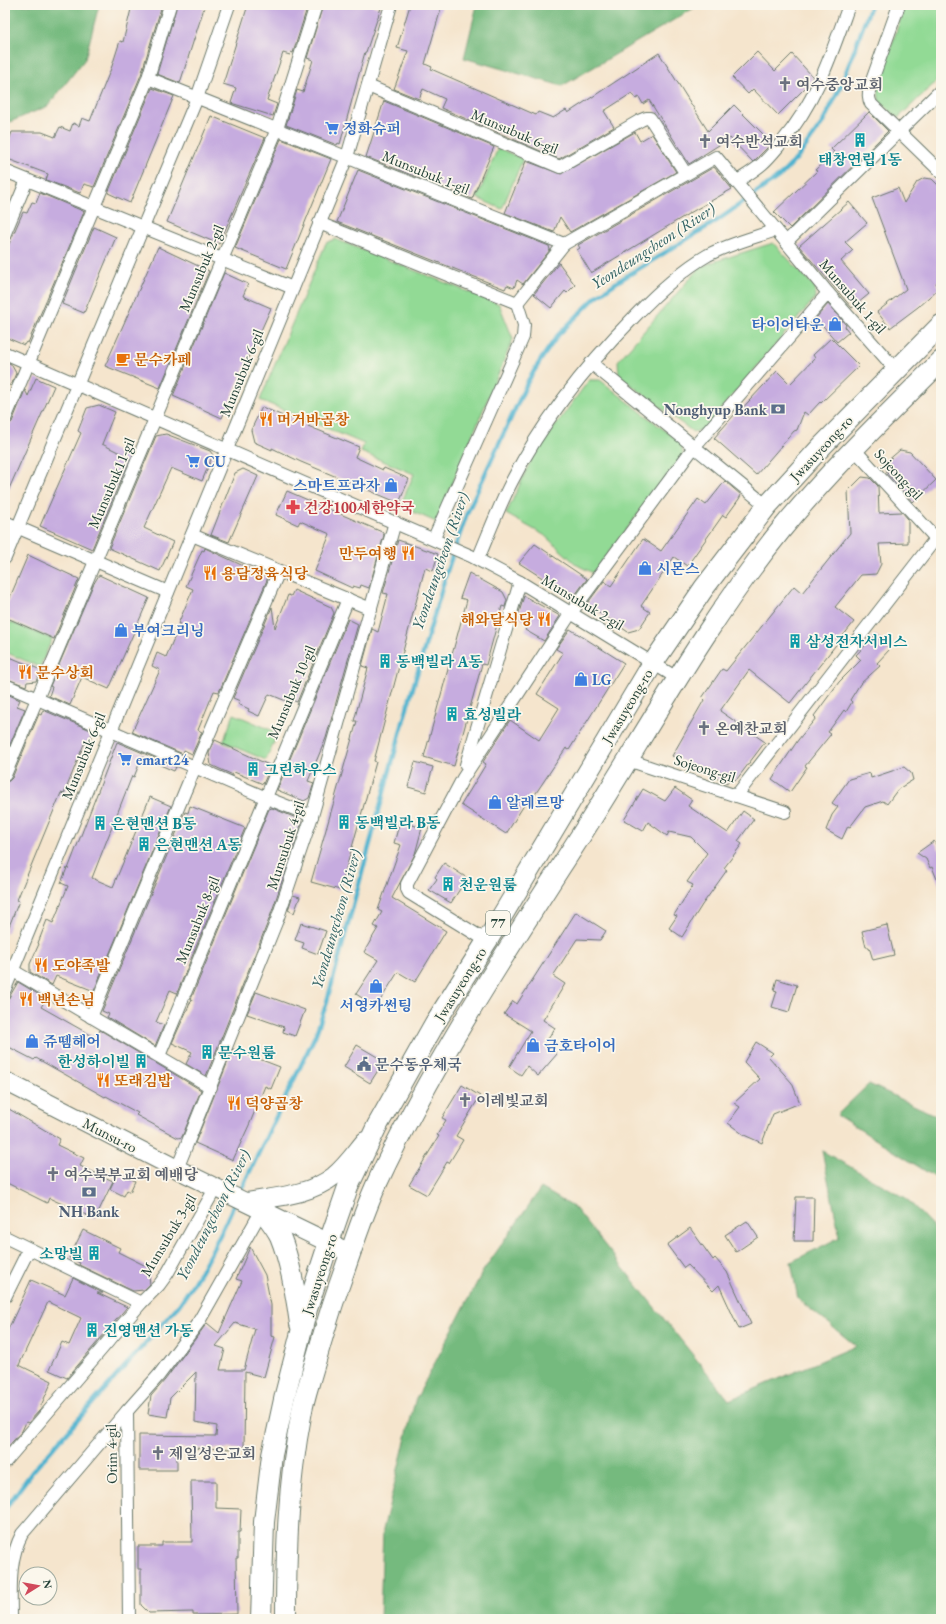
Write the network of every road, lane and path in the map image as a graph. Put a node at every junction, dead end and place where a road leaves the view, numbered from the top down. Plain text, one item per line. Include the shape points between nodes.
1 (170, 5) edge
2 (229, 5) edge
3 (316, 5) edge
4 (391, 5) edge
5 (849, 5) edge
6 (900, 5) edge
7 (148, 78) junction
8 (368, 86) junction
9 (941, 90) edge
10 (197, 98) junction
11 (277, 130) junction
12 (899, 131) junction
13 (347, 157) junction
14 (5, 171) edge
15 (941, 172) edge
16 (686, 174) junction
17 (27, 180) junction
18 (738, 184) junction
19 (94, 207) junction
20 (319, 223) junction
21 (144, 227) junction
22 (776, 230) junction
23 (5, 233) edge
24 (786, 242) junction
25 (564, 244) junction
26 (222, 259) junction
27 (293, 288) junction
28 (828, 293) junction
29 (517, 304) junction
30 (941, 325) edge
31 (5, 353) edge
32 (941, 361) edge
33 (592, 363) junction
34 (28, 364) junction
35 (896, 370) junction
36 (78, 385) junction
37 (155, 418) junction
38 (5, 419) edge
39 (694, 446) junction
40 (227, 449) junction
41 (854, 449) junction
42 (767, 506) junction
43 (5, 522) edge
44 (396, 522) junction
45 (18, 528) junction
46 (192, 535) junction
47 (434, 538) junction
48 (939, 541) edge
49 (475, 557) junction
50 (5, 558) edge
51 (95, 561) junction
52 (280, 571) junction
53 (520, 582) junction
54 (704, 588) junction
55 (168, 592) junction
56 (348, 599) junction
57 (726, 604) junction
58 (371, 609) junction
59 (571, 613) junction
60 (653, 663) junction
61 (678, 678) junction
62 (5, 685) edge
63 (37, 699) junction
64 (111, 731) junction
65 (628, 760) junction
66 (195, 767) junction
67 (5, 775) edge
68 (463, 778) junction
69 (736, 796) junction
70 (264, 797) junction
71 (786, 812) dead end
72 (312, 816) junction
73 (487, 941) junction
74 (9, 969) edge
75 (5, 989) edge
76 (91, 1017) junction
77 (159, 1056) junction
78 (5, 1081) edge
79 (211, 1087) junction
80 (377, 1126) junction
81 (178, 1169) junction
82 (216, 1187) junction
83 (254, 1206) junction
84 (5, 1237) edge
85 (328, 1242) junction
86 (29, 1249) junction
87 (350, 1253) junction
88 (5, 1297) edge
89 (141, 1303) junction
90 (307, 1310) junction
91 (328, 1316) junction
92 (301, 1332) junction
93 (127, 1411) junction
94 (5, 1462) edge
95 (11, 1619) edge
96 (129, 1619) edge
97 (261, 1619) edge
98 (286, 1619) edge

1 - 7 street
2 - 10 street
3 - 11 street
4 - 8 street, Munsubuk 6-gil
5 - 18 street via 824,74 809,103 772,154
6 - 12 street via 868,95 871,104
7 - 10 street, Munsubuk 1-gil
7 - 19 street
8 - 13 street, Munsubuk 6-gil
8 - 16 street, Munsubuk 6-gil via 560,167 641,120 650,118
9 - 12 street
10 - 11 street, Munsubuk 1-gil
10 - 21 street
11 - 13 street, Munsubuk 1-gil
11 - 26 street, Munsubuk 2-gil
12 - 15 street
12 - 24 street
13 - 20 street, Munsubuk 6-gil
13 - 25 street, Munsubuk 1-gil
14 - 17 street
16 - 18 street via 716,157
16 - 25 street
17 - 19 street
17 - 23 street
18 - 22 street, Munsubuk 1-gil
19 - 21 street
19 - 34 street
20 - 27 street, Munsubuk 6-gil
20 - 29 street
21 - 26 street
21 - 36 street
22 - 24 street, Munsubuk 1-gil
22 - 33 street via 718,250 698,261 658,293
24 - 28 street, Munsubuk 1-gil
25 - 29 street
26 - 27 street
26 - 37 street, Munsubuk 2-gil
27 - 40 street, Munsubuk 6-gil
28 - 35 street, Munsubuk 1-gil
28 - 39 street
29 - 47 street via 524,325 523,337
30 - 35 main road, Jwasuyeong-ro / 77
31 - 34 street
32 - 41 main road, Jwasuyeong-ro / 77
33 - 39 street
33 - 49 street via 549,419 519,468
34 - 36 street
34 - 38 street
35 - 42 main road, Jwasuyeong-ro / 77
36 - 37 street
36 - 45 street
37 - 40 street
37 - 51 street, Munsubuk11-gil
39 - 42 street
39 - 59 street
40 - 44 street
40 - 46 street, Munsubuk 6-gil
41 - 48 street, Sojeong-gil
41 - 57 main road, Jwasuyeong-ro / 77 via 784,527
42 - 54 main road, Jwasuyeong-ro / 77
43 - 45 street
44 - 47 street
44 - 58 street, Munsubuk 4-gil
45 - 50 street
45 - 51 street
46 - 52 street
46 - 55 street, Munsubuk 6-gil
47 - 49 street, Munsubuk 2-gil
48 - 69 street, Sojeong-gil
49 - 53 street, Munsubuk 2-gil
51 - 55 street
51 - 63 street, Munsubuk11-gil
52 - 56 street
52 - 66 street
53 - 59 street, Munsubuk 2-gil
53 - 68 street
54 - 57 main road
54 - 60 main road, Jwasuyeong-ro / 77
55 - 64 street, Munsubuk 6-gil
56 - 58 street
56 - 70 street, Munsubuk 10-gil
57 - 61 main road, Jwasuyeong-ro / 77
58 - 72 street, Munsubuk 4-gil
59 - 60 street, Munsubuk 2-gil
59 - 68 street
60 - 61 street, Munsubuk 2-gil
60 - 73 main road, Jwasuyeong-ro / 77
61 - 65 main road, Jwasuyeong-ro / 77
62 - 63 street
63 - 64 street
63 - 67 street, Munsubuk11-gil
64 - 66 street
64 - 74 street, Munsubuk 6-gil
65 - 69 street, Sojeong-gil
65 - 87 main road, Jwasuyeong-ro / 77 via 446,1053 377,1184
66 - 70 street
66 - 76 street
68 - 73 street via 407,884 407,889 409,893
69 - 71 street
70 - 72 street
70 - 77 street, Munsubuk 8-gil
72 - 79 street, Munsubuk 4-gil via 277,920
73 - 80 main road, Jwasuyeong-ro / 77 via 435,1024
74 - 75 street, Munsubuk 6-gil
74 - 76 street
76 - 77 street
77 - 79 street
78 - 81 street, Munsu-ro
79 - 81 street, Munsubuk 4-gil
80 - 83 street via 343,1168 322,1184
80 - 85 main road, Jwasuyeong-ro / 77 via 348,1187
81 - 82 street, Munsu-ro
82 - 83 street, Munsu-ro
82 - 89 street, Munsubuk 3-gil via 159,1285
83 - 85 street
83 - 92 main road via 276,1228 283,1246 295,1291
83 - 93 street, Orim 4-gil via 213,1299 159,1375
84 - 86 street
85 - 87 street
85 - 90 main road, Jwasuyeong-ro / 77
86 - 88 street
86 - 89 street
87 - 91 main road, Jwasuyeong-ro / 77
89 - 94 street, Munsubuk 3-gil
90 - 91 main road
90 - 92 main road, Jwasuyeong-ro / 77
91 - 98 main road, Jwasuyeong-ro / 77 via 301,1413 290,1489
92 - 97 main road, Jwasuyeong-ro / 77 via 272,1455 264,1522
93 - 95 street via 22,1534 11,1565
93 - 96 street, Orim 4-gil

